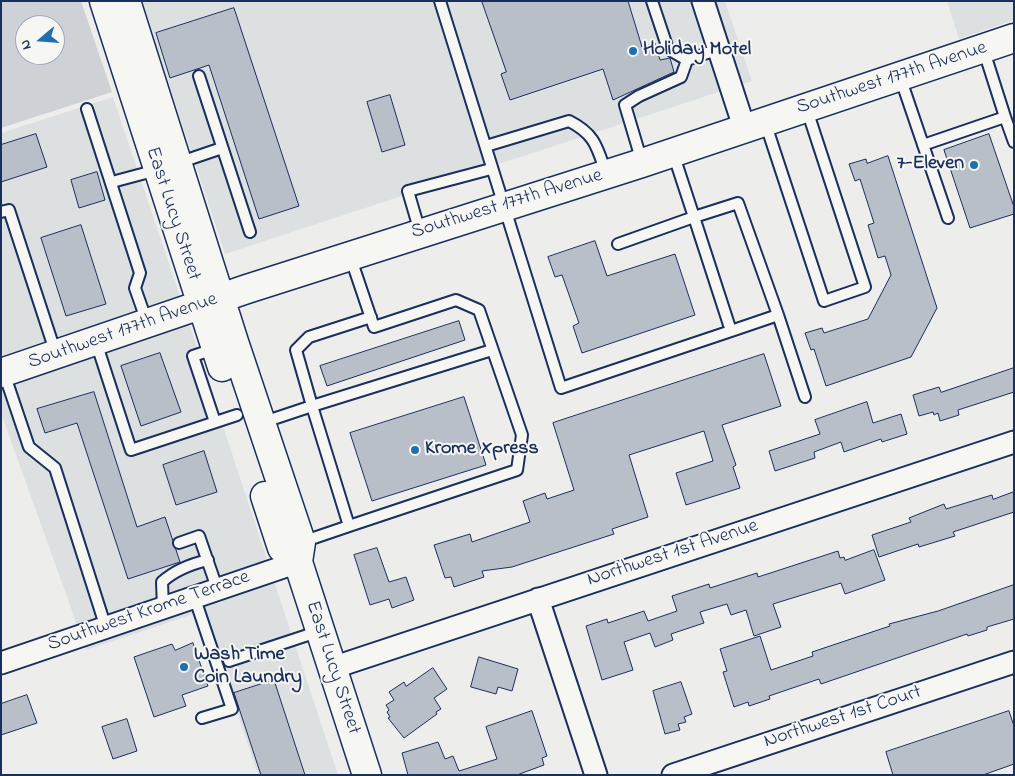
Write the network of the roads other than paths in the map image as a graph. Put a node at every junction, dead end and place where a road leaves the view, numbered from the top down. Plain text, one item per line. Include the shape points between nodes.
1 (440, 1) edge
2 (652, 1) edge
3 (703, 1) edge
4 (115, 3) edge
5 (1014, 38) edge
6 (983, 48) junction
7 (719, 49) junction
8 (687, 60) junction
9 (199, 76) dead end
10 (900, 76) junction
11 (806, 107) junction
12 (87, 109) dead end
13 (1005, 117) junction
14 (755, 124) junction
15 (1014, 142) edge
16 (923, 145) junction
17 (486, 146) junction
18 (222, 148) junction
19 (673, 152) junction
20 (642, 162) junction
21 (168, 166) junction
22 (491, 169) junction
23 (607, 174) junction
24 (112, 182) junction
25 (504, 208) junction
26 (1, 212) edge
27 (694, 217) junction
28 (948, 218) dead end
29 (250, 232) dead end
30 (420, 233) junction
31 (618, 244) dead end
32 (350, 255) junction
33 (212, 302) junction
34 (778, 315) junction
35 (371, 317) junction
36 (148, 324) junction
37 (732, 331) junction
38 (96, 341) junction
39 (492, 350) junction
40 (56, 355) junction
41 (3, 373) edge
42 (806, 397) dead end
43 (312, 406) junction
44 (237, 420) junction
45 (1014, 442) edge
46 (349, 526) junction
47 (179, 543) dead end
48 (299, 552) junction
49 (208, 560) junction
50 (218, 588) junction
51 (194, 596) junction
52 (538, 599) junction
53 (162, 607) junction
54 (106, 628) junction
55 (320, 631) junction
56 (229, 661) dead end
57 (1014, 662) edge
58 (1, 663) edge
59 (332, 668) junction
60 (202, 718) dead end
61 (367, 775) edge
62 (596, 775) edge
63 (673, 775) edge

1 - 17 lane
2 - 8 lane via 668,50
3 - 7 street
4 - 21 main road, East Lucy Street
5 - 6 main road, Southwest 177th Avenue
6 - 10 main road, Southwest 177th Avenue
6 - 13 lane
7 - 8 lane
7 - 14 street
8 - 20 lane via 681,77 625,105
9 - 18 lane
10 - 11 main road, Southwest 177th Avenue
10 - 16 lane
11 - 14 main road, Southwest 177th Avenue
11 - 14 lane via 865,288 824,301
12 - 24 lane
13 - 15 lane
13 - 16 lane
14 - 19 main road, Southwest 177th Avenue
16 - 28 lane
17 - 22 lane
17 - 23 lane via 569,121 584,129 595,141
18 - 21 lane
18 - 29 lane
19 - 20 main road, Southwest 177th Avenue
19 - 27 lane
20 - 23 main road, Southwest 177th Avenue
21 - 24 lane
21 - 33 main road, East Lucy Street
22 - 25 lane
22 - 30 lane via 408,191
23 - 25 main road, Southwest 177th Avenue
24 - 36 lane via 140,273 135,288
25 - 30 main road, Southwest 177th Avenue
25 - 37 lane via 561,388
26 - 40 lane via 9,210
27 - 31 lane
27 - 34 lane via 738,203
27 - 37 lane
30 - 32 main road, Southwest 177th Avenue
32 - 33 main road, Southwest 177th Avenue
32 - 35 lane
33 - 36 main road, Southwest 177th Avenue
33 - 44 main road, East Lucy Street
33 - 44 main road, East Lucy Street via 216,348
34 - 37 lane
34 - 42 lane
35 - 39 lane via 374,327 456,300 479,310
35 - 43 lane via 309,337 296,350
36 - 38 main road, Southwest 177th Avenue
38 - 40 main road, Southwest 177th Avenue
38 - 44 lane via 131,450
39 - 43 lane
39 - 46 lane via 522,435 517,470
40 - 41 main road, Southwest 177th Avenue
41 - 54 lane via 29,447 55,468
43 - 44 lane
43 - 46 lane
44 - 48 main road, East Lucy Street via 282,548
45 - 52 street, Northwest 1st Avenue
46 - 48 lane
47 - 49 lane via 199,536
48 - 50 street, Southwest Krome Terrace
48 - 55 main road, East Lucy Street
49 - 50 lane
49 - 53 lane via 189,565 162,582
50 - 51 street, Southwest Krome Terrace
51 - 53 street, Southwest Krome Terrace
51 - 60 lane via 232,710
52 - 59 street, Northwest 1st Avenue
52 - 62 street
53 - 54 street, Southwest Krome Terrace
54 - 58 street, Southwest Krome Terrace
55 - 56 lane
55 - 59 main road, East Lucy Street
57 - 63 street, Northwest 1st Court
59 - 61 main road, East Lucy Street

